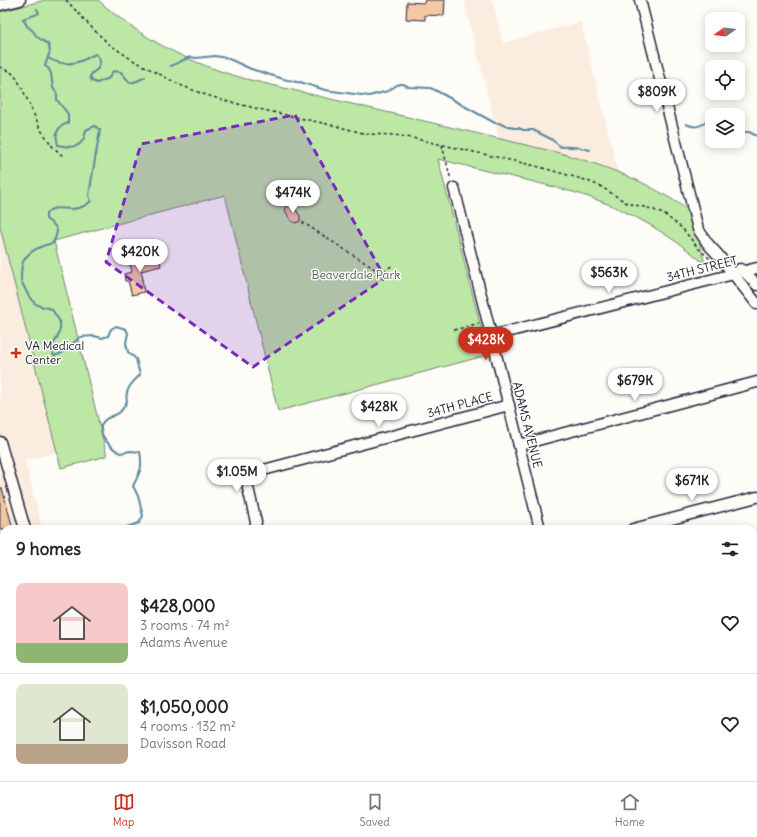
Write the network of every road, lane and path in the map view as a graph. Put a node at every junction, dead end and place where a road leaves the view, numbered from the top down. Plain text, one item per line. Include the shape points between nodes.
1 (20, 0) edge
2 (66, 0) edge
3 (640, 0) edge
4 (0, 5) edge
5 (0, 67) edge
6 (442, 145) junction
7 (64, 157) dead end
8 (454, 188) joint
9 (302, 222) dead end
10 (715, 258) junction
11 (393, 265) dead end
12 (757, 268) edge
13 (744, 272) junction
14 (733, 274) junction
15 (757, 285) edge
16 (757, 304) edge
17 (488, 321) junction
18 (454, 330) dead end
19 (491, 336) junction
20 (757, 382) edge
21 (509, 405) junction
22 (0, 442) edge
23 (519, 445) junction
24 (757, 497) edge
25 (24, 525) edge
26 (256, 525) edge
27 (539, 525) edge
28 (648, 525) edge

1 - 4 street
2 - 6 path via 115,48 170,80 198,92 367,134 395,135
3 - 10 street via 698,229
5 - 7 path via 12,73 17,79 41,130
6 - 8 path
6 - 10 path via 536,166 600,186 627,203 665,215 682,228 699,249
8 - 17 street, ADAMS AVENUE
9 - 11 path via 378,271 387,270
10 - 13 street via 729,261
10 - 14 street
12 - 13 street, 34TH STREET
13 - 14 street, 34TH STREET
13 - 15 street
14 - 16 street
14 - 19 street, 34TH STREET
17 - 18 path
17 - 19 street, ADAMS AVENUE
19 - 21 street, ADAMS AVENUE
20 - 23 street
21 - 23 street, ADAMS AVENUE
21 - 26 street, 34TH PLACE via 256,472 247,483
22 - 25 street
23 - 27 street, ADAMS AVENUE
24 - 28 street

